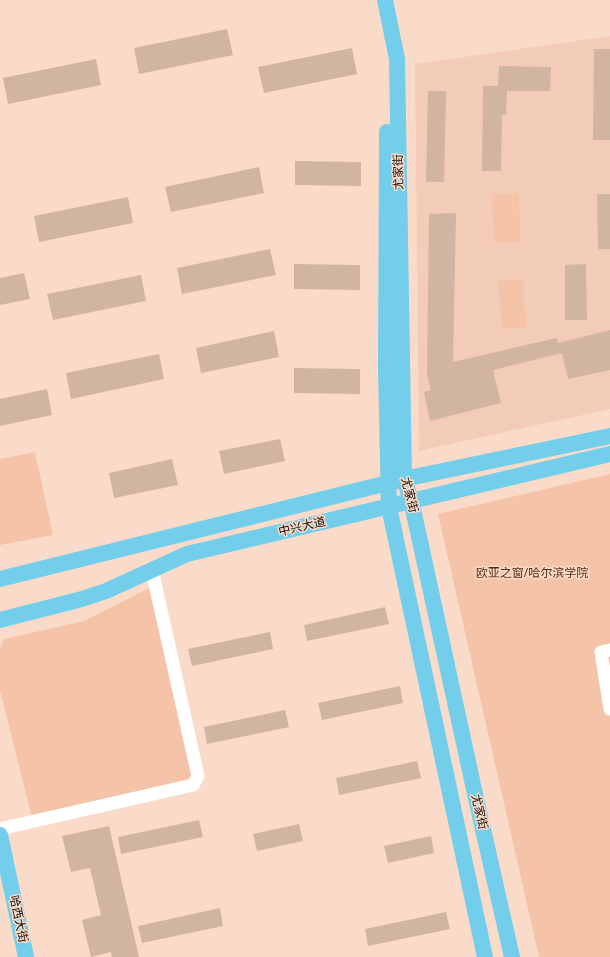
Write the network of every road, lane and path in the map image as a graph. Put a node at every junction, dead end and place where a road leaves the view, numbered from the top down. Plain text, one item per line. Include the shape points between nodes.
1 (376, 0) edge
2 (385, 0) edge
3 (610, 436) edge
4 (610, 454) edge
5 (404, 479) junction
6 (388, 483) junction
7 (411, 500) junction
8 (389, 507) junction
9 (152, 570) junction
10 (0, 579) edge
11 (0, 620) edge
12 (610, 650) edge
13 (610, 709) edge
14 (0, 829) edge
15 (0, 834) edge
16 (26, 957) edge
17 (485, 957) edge
18 (512, 957) edge

1 - 6 main road, 尤家街 via 388,60
2 - 5 main road, 尤家街 via 397,59
3 - 5 main road, 中兴大道
4 - 7 main road, 中兴大道
5 - 6 main road, 中兴大道
5 - 7 main road, 尤家街
6 - 8 main road, 尤家街
6 - 10 main road, 中兴大道
7 - 8 main road, 中兴大道
7 - 18 main road, 尤家街
8 - 9 main road, 中兴大道 via 186,554
8 - 17 main road, 尤家街
9 - 11 main road, 中兴大道 via 82,599
9 - 14 lane via 198,776 193,785
12 - 13 lane via 601,652
15 - 16 main road, 哈西大街

